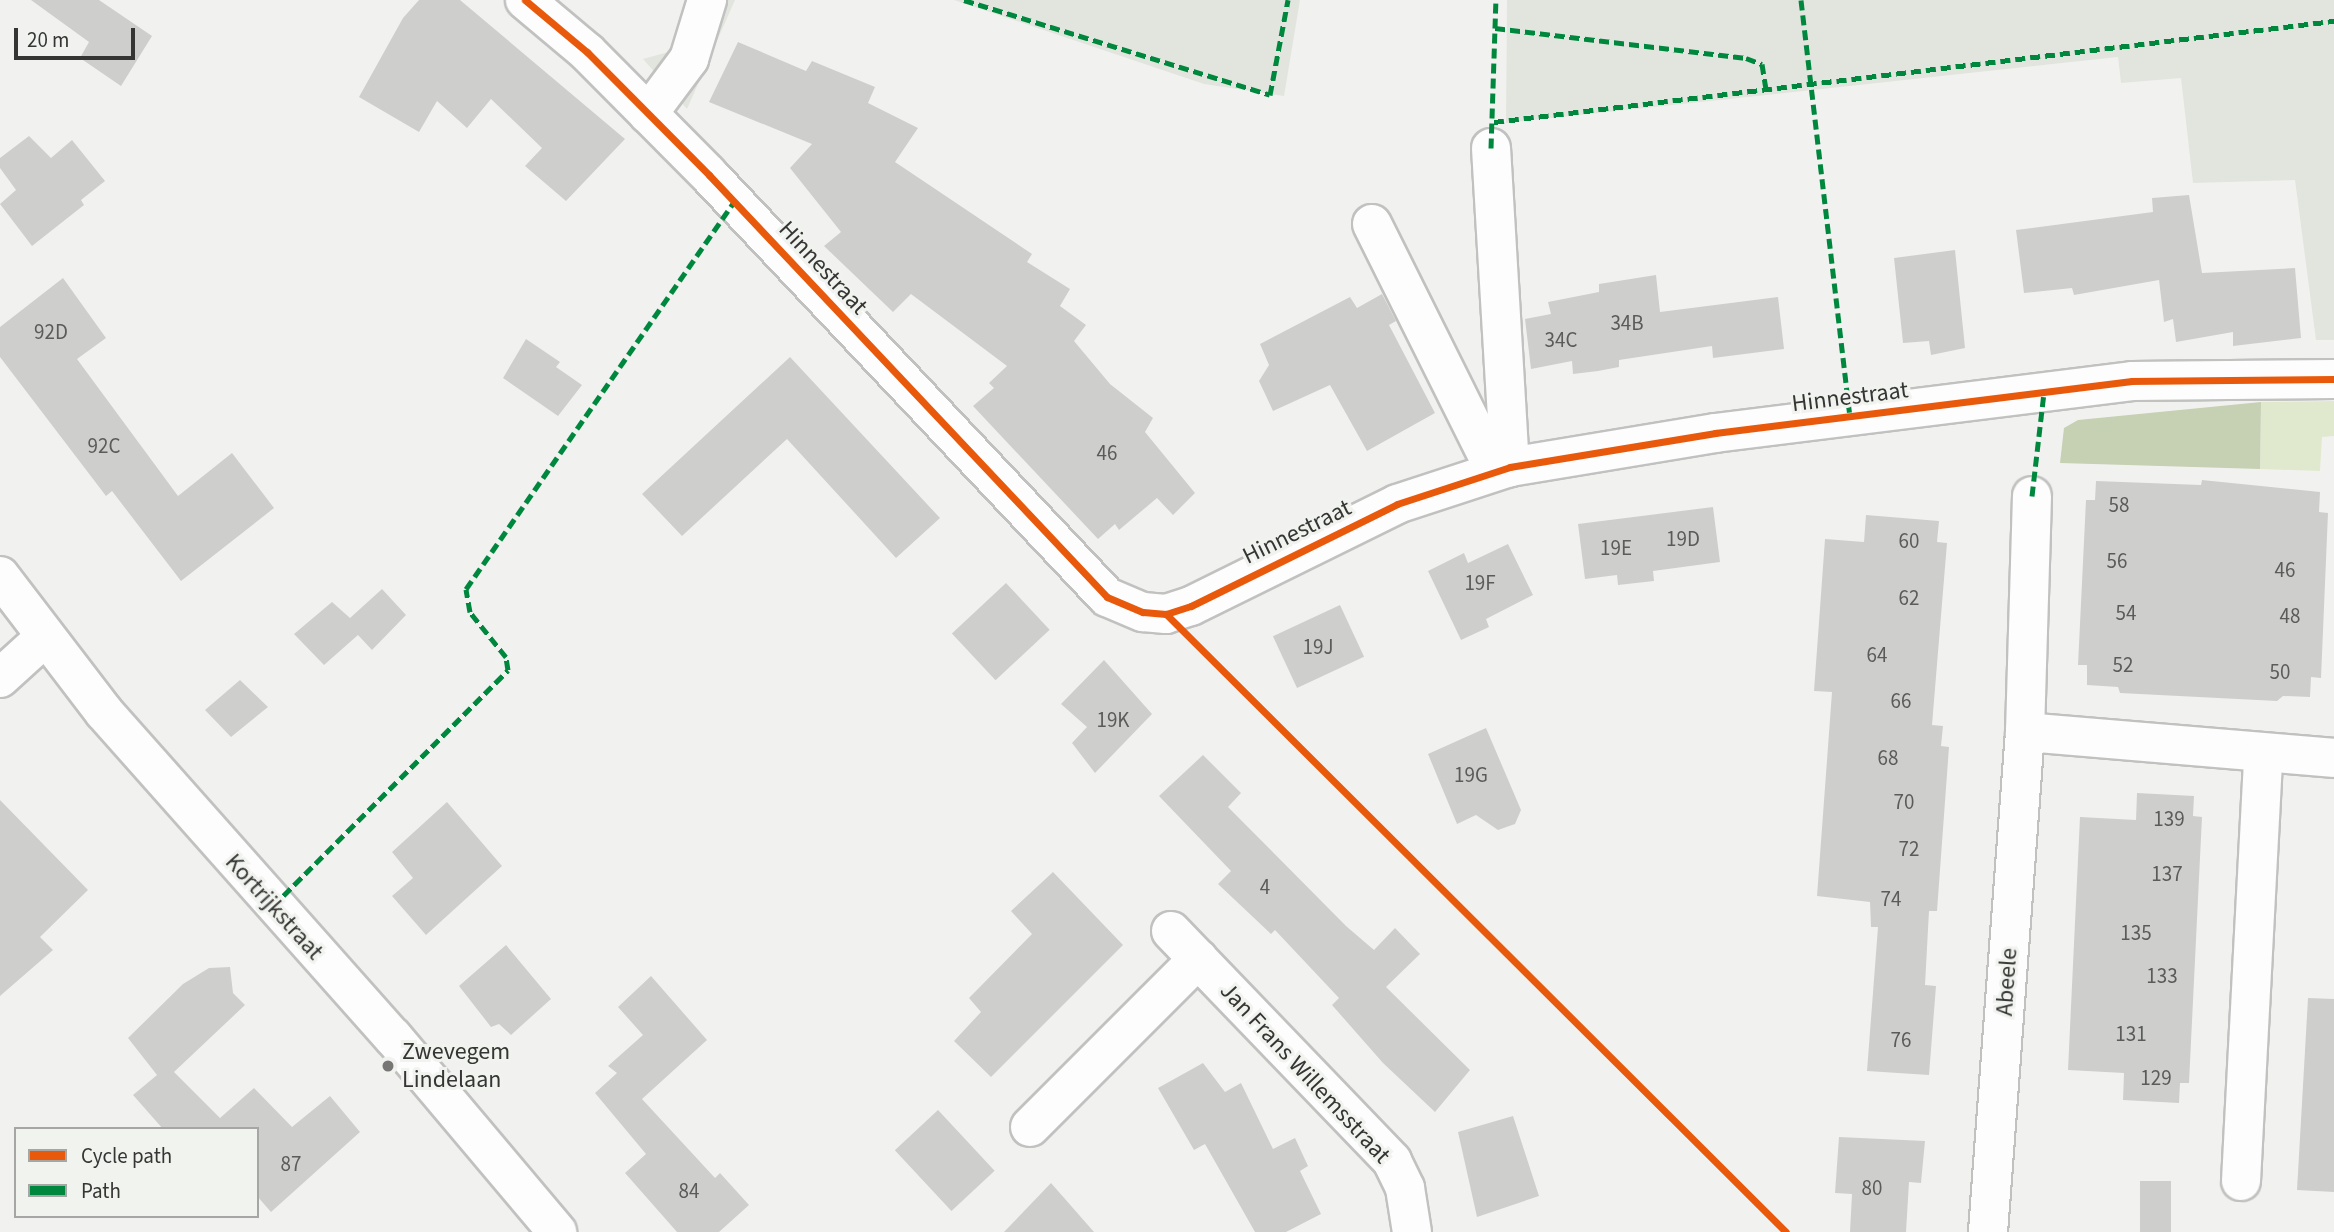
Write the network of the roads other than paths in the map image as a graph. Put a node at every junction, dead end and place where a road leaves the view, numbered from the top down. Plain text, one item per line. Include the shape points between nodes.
1 (525, 0) edge
2 (707, 0) edge
3 (648, 114) junction
4 (1491, 148) dead end
5 (1372, 224) dead end
6 (2334, 379) edge
7 (1503, 469) junction
8 (2032, 496) dead end
9 (0, 576) edge
10 (45, 637) junction
11 (0, 678) edge
12 (2025, 732) junction
13 (2263, 755) junction
14 (2334, 758) edge
15 (1171, 931) dead end
16 (1198, 959) junction
17 (1030, 1127) dead end
18 (2241, 1181) dead end
19 (557, 1232) edge
20 (1412, 1232) edge
21 (1988, 1232) edge

1 - 3 street, Hinnestraat
2 - 3 street via 690,59
3 - 7 street, Hinnestraat via 1107,597 1143,612 1166,614 1191,606 1397,504
4 - 7 street
5 - 7 street
6 - 7 street, Hinnestraat via 2132,381 1715,433
8 - 12 street, Abeele
9 - 10 street, Kortrijkstraat
10 - 11 street
10 - 19 street, Kortrijkstraat via 223,851 393,1037
12 - 13 street
12 - 21 street, Abeele
13 - 14 street
13 - 18 street
15 - 16 street, Jan Frans Willemsstraat
16 - 17 street
16 - 20 street, Jan Frans Willemsstraat via 1392,1161 1405,1188

